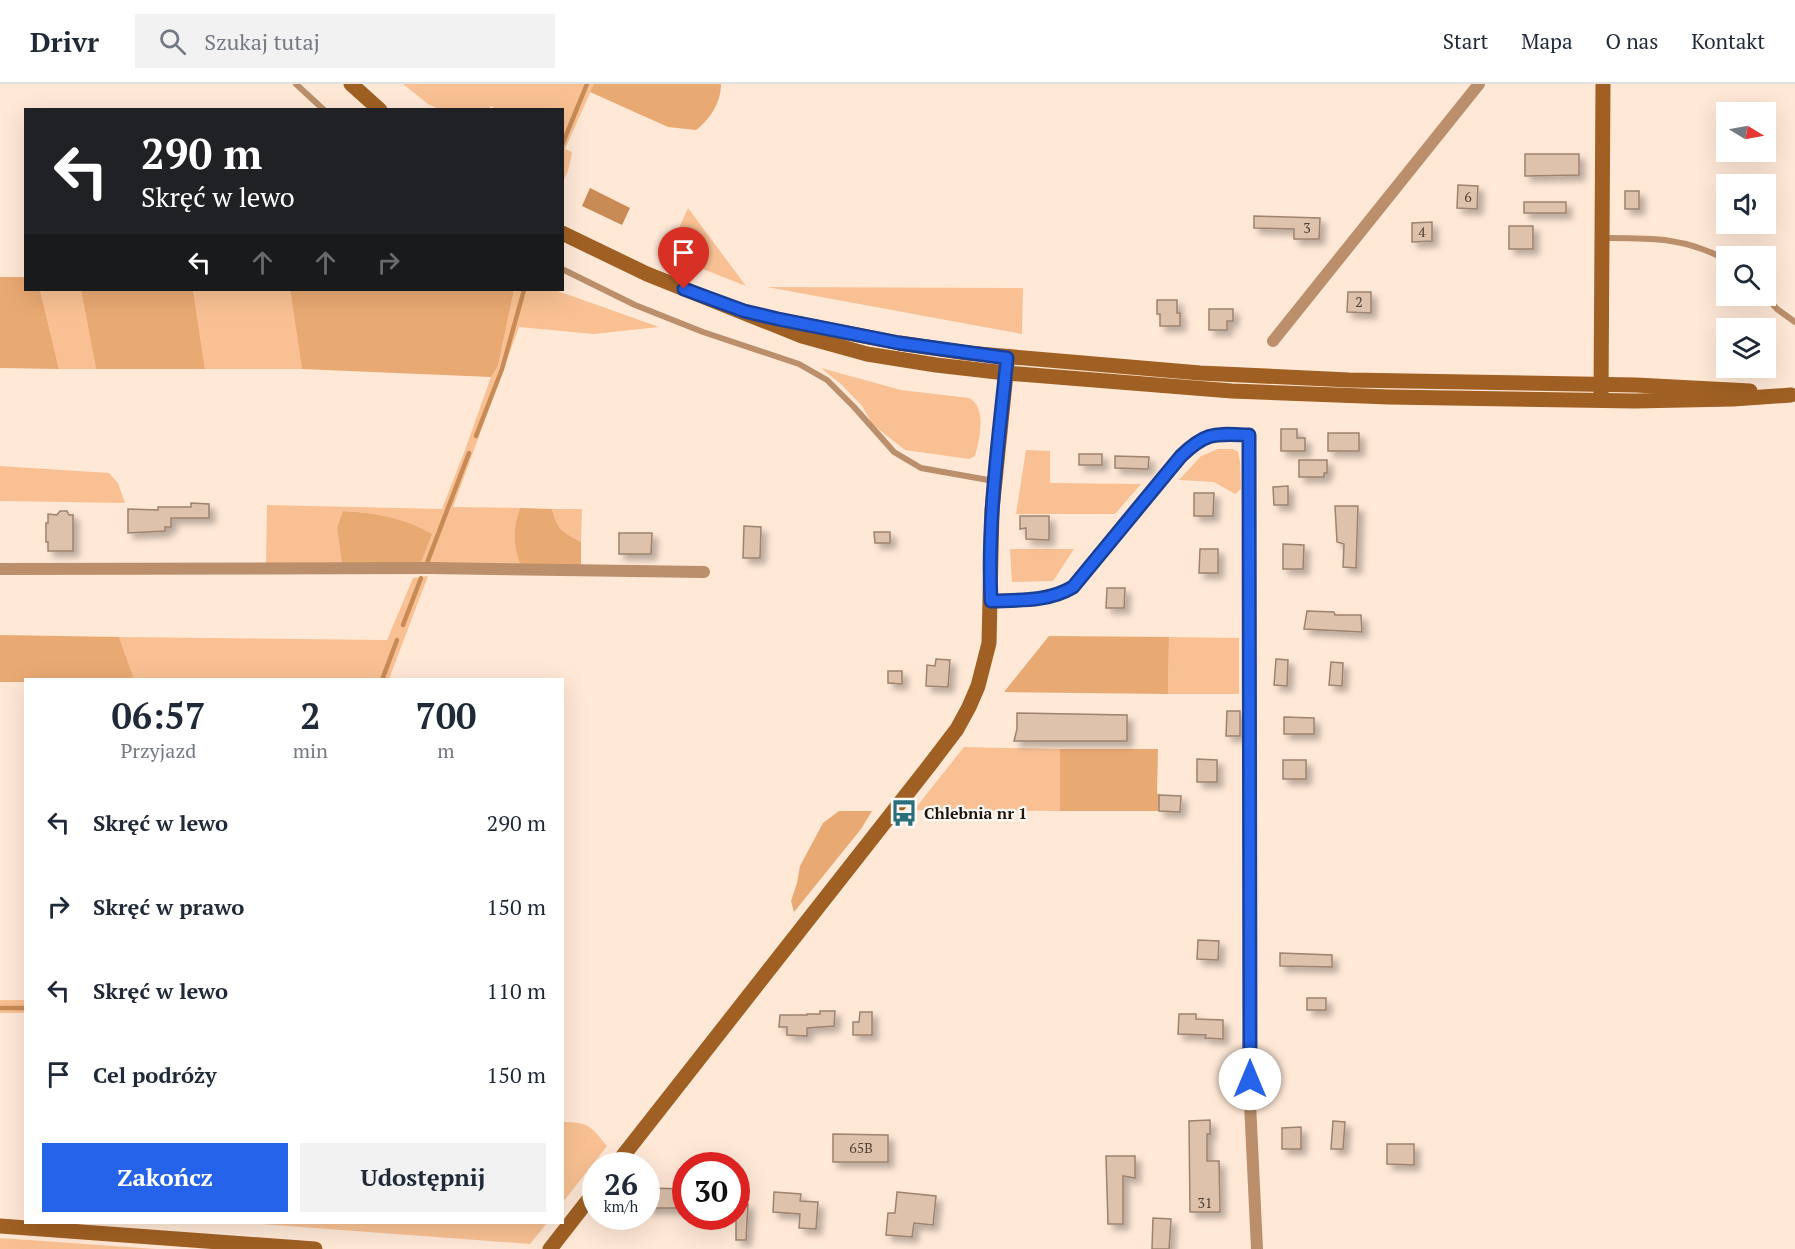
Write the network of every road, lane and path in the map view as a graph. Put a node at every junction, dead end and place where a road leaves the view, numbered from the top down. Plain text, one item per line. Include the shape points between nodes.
1 (296, 84) edge
2 (351, 84) edge
3 (1479, 84) edge
4 (1603, 84) edge
5 (322, 108) edge
6 (378, 108) edge
7 (564, 234) edge
8 (1602, 237) junction
9 (1716, 254) edge
10 (564, 270) edge
11 (1774, 306) edge
12 (1795, 322) edge
13 (1273, 341) dead end
14 (1007, 365) junction
15 (1600, 384) junction
16 (1793, 395) edge
17 (1600, 400) junction
18 (994, 481) junction
19 (0, 569) edge
20 (704, 572) dead end
21 (991, 601) junction
22 (626, 1152) edge
23 (582, 1208) edge
24 (0, 1226) edge
25 (315, 1249) edge
26 (550, 1249) edge
27 (1257, 1249) edge

1 - 5 lane
2 - 6 main road
3 - 13 street
4 - 8 main road
7 - 14 main road via 647,274 802,336 867,354 936,365
8 - 9 lane via 1690,243
8 - 15 main road
10 - 18 lane via 645,309 799,364 827,380 894,452 921,468
11 - 12 lane
14 - 15 main road via 1349,380
14 - 17 main road via 1246,392
14 - 18 main road
15 - 16 main road
15 - 17 main road
16 - 17 main road
18 - 21 main road
19 - 20 street
21 - 22 main road via 989,643 981,675 957,729
21 - 27 street via 1043,599 1073,587 1197,441 1209,435 1249,435 1250,1102
23 - 26 main road
24 - 25 main road

